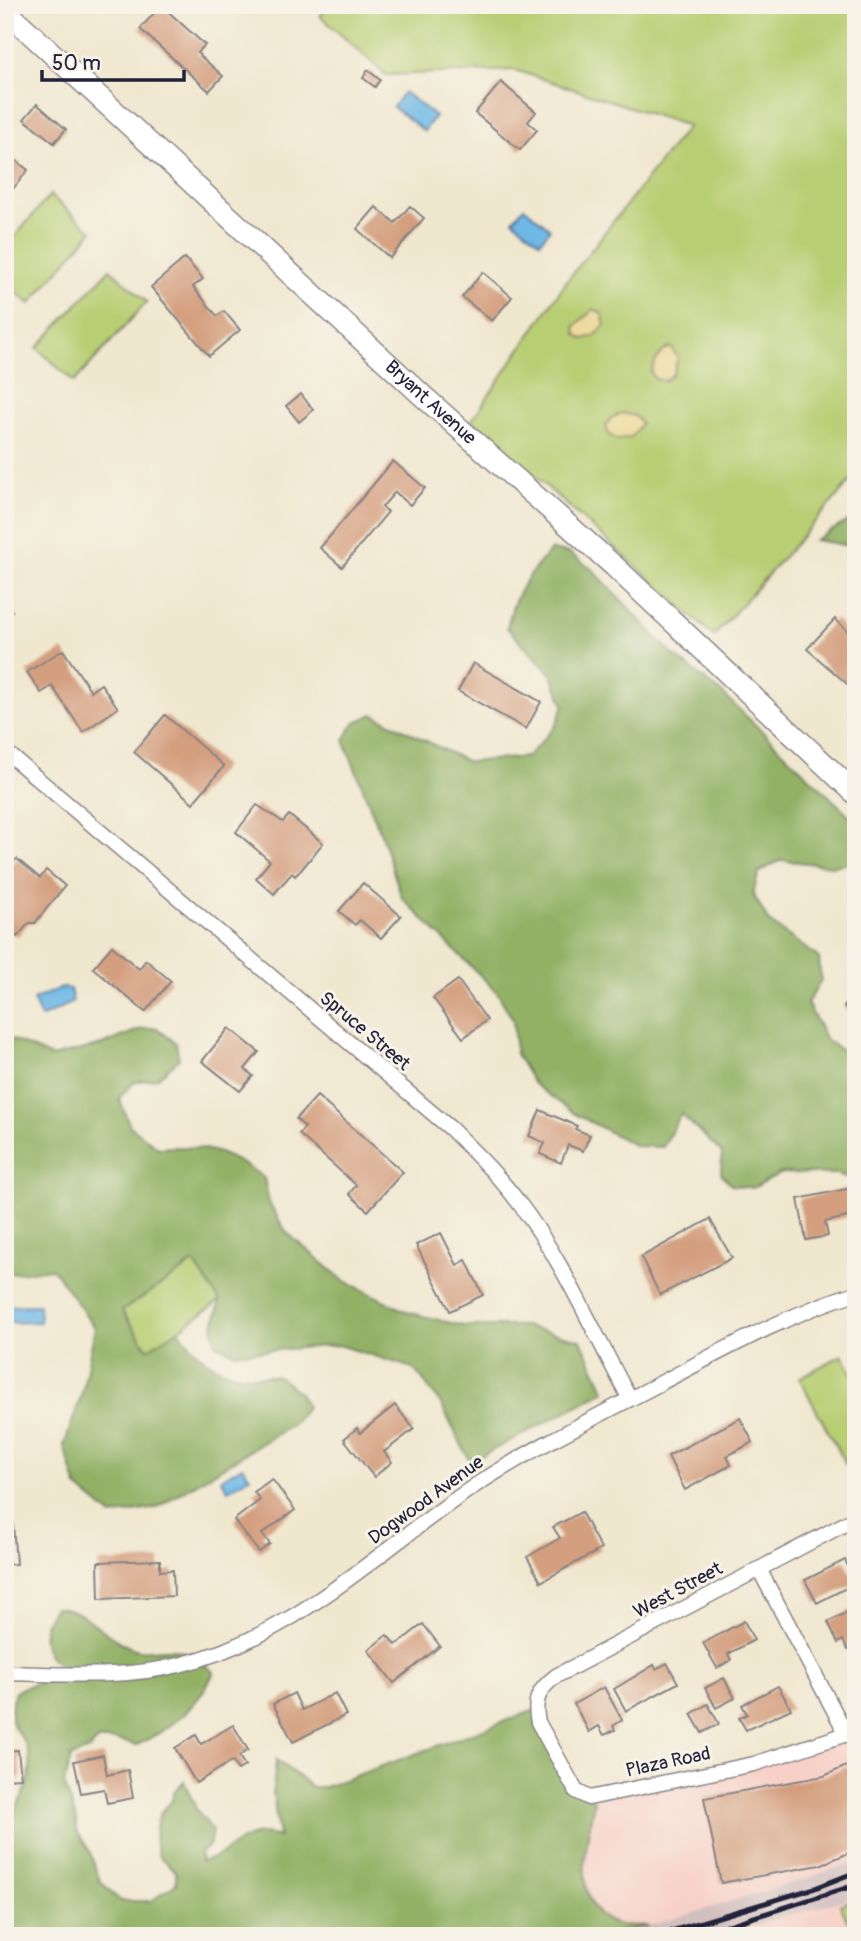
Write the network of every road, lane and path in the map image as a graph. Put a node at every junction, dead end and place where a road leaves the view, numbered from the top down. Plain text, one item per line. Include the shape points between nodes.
1 (5, 10) edge
2 (5, 751) edge
3 (856, 794) edge
4 (856, 1293) edge
5 (630, 1399) junction
6 (856, 1518) edge
7 (759, 1569) junction
8 (5, 1673) edge
9 (535, 1710) joint
10 (852, 1733) edge

1 - 3 main road, Bryant Avenue via 663,611
2 - 5 street, Spruce Street via 482,1159 543,1237
4 - 5 street, Dogwood Avenue via 756,1333
5 - 8 street, Dogwood Avenue via 477,1485 318,1602 271,1631 219,1653 155,1670
6 - 7 street, West Street
7 - 9 street, West Street via 556,1675 544,1685
7 - 10 street
9 - 10 street, Plaza Road via 576,1791 589,1798 754,1764

